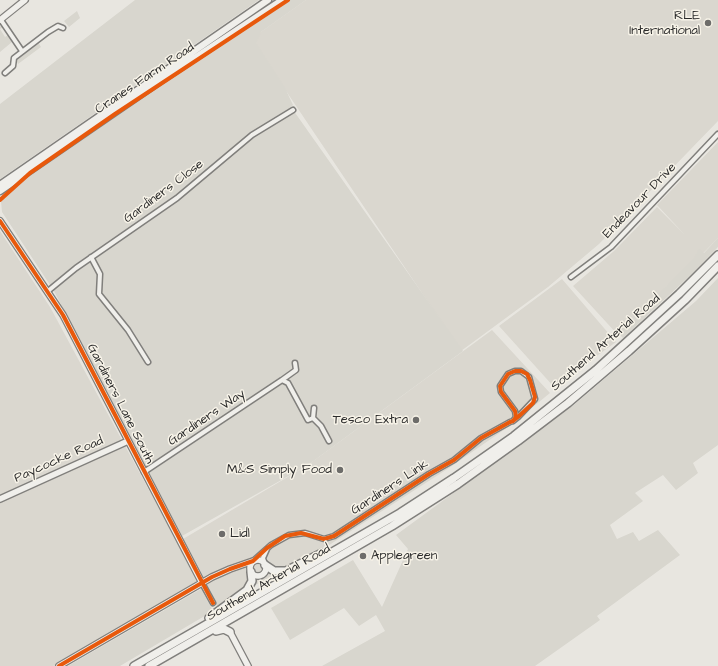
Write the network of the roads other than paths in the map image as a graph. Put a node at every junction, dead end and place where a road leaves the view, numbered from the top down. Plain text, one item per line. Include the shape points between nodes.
1 (25, 0) edge
2 (268, 0) edge
3 (282, 0) edge
4 (1, 20) edge
5 (63, 28) dead end
6 (22, 51) junction
7 (5, 73) dead end
8 (293, 110) dead end
9 (718, 134) edge
10 (21, 176) junction
11 (0, 185) edge
12 (0, 191) edge
13 (0, 195) edge
14 (0, 221) edge
15 (718, 254) edge
16 (91, 257) junction
17 (718, 266) edge
18 (571, 276) dead end
19 (48, 291) junction
20 (148, 362) dead end
21 (295, 363) dead end
22 (282, 380) junction
23 (314, 408) dead end
24 (314, 418) junction
25 (513, 421) junction
26 (128, 441) junction
27 (329, 441) dead end
28 (144, 472) junction
29 (0, 499) edge
30 (400, 513) junction
31 (271, 545) junction
32 (253, 561) junction
33 (265, 565) junction
34 (234, 567) junction
35 (251, 572) junction
36 (296, 581) junction
37 (202, 583) junction
38 (213, 603) dead end
39 (230, 632) junction
40 (59, 666) edge
41 (134, 666) edge
42 (150, 666) edge
43 (248, 666) edge

1 - 4 street
2 - 11 main road, Cranes Farm Road
3 - 10 main road, Cranes Farm Road
4 - 6 street
5 - 6 street via 58,26 51,29
6 - 7 street via 14,58 13,66
8 - 16 street, Gardiners Close via 252,135 177,198
9 - 18 street, Endeavour Drive via 621,237
10 - 12 main road, Cranes Farm Road
10 - 13 main road
14 - 19 street, Gardiners Lane South
15 - 30 highway, Southend Arterial Road via 625,345 568,394 502,444
16 - 19 street, Gardiners Close
16 - 20 street via 100,274 99,294 128,330
17 - 36 highway, Southend Arterial Road via 629,351 518,441 404,519
19 - 26 street, Gardiners Lane South
21 - 22 street, Gardiners Way via 296,370
22 - 24 street via 288,383 308,420
22 - 28 street, Gardiners Way
23 - 24 street
24 - 27 street
25 - 25 street, Gardiners Link via 516,417 515,411 501,392 500,386 508,374 521,371 528,377 535,399 526,411
25 - 31 street, Gardiners Link via 481,438 454,460 334,536 324,539 305,533 293,533
26 - 28 street, Gardiners Lane South
26 - 29 street, Paycocke Road
28 - 37 street, Gardiners Lane South
30 - 33 highway via 290,569 274,571
30 - 41 highway, Southend Arterial Road
31 - 32 street, Gardiners Link
31 - 33 street via 264,554
32 - 33 street via 260,560
32 - 34 street
32 - 35 street
33 - 35 street via 265,572 261,576
34 - 35 street via 245,568
34 - 37 street
35 - 41 highway via 252,583 240,596
36 - 39 highway via 234,622 230,626
36 - 42 highway, Southend Arterial Road
37 - 38 street, Gardiners Lane South
37 - 40 street
39 - 42 highway via 226,629 220,630
39 - 43 street

